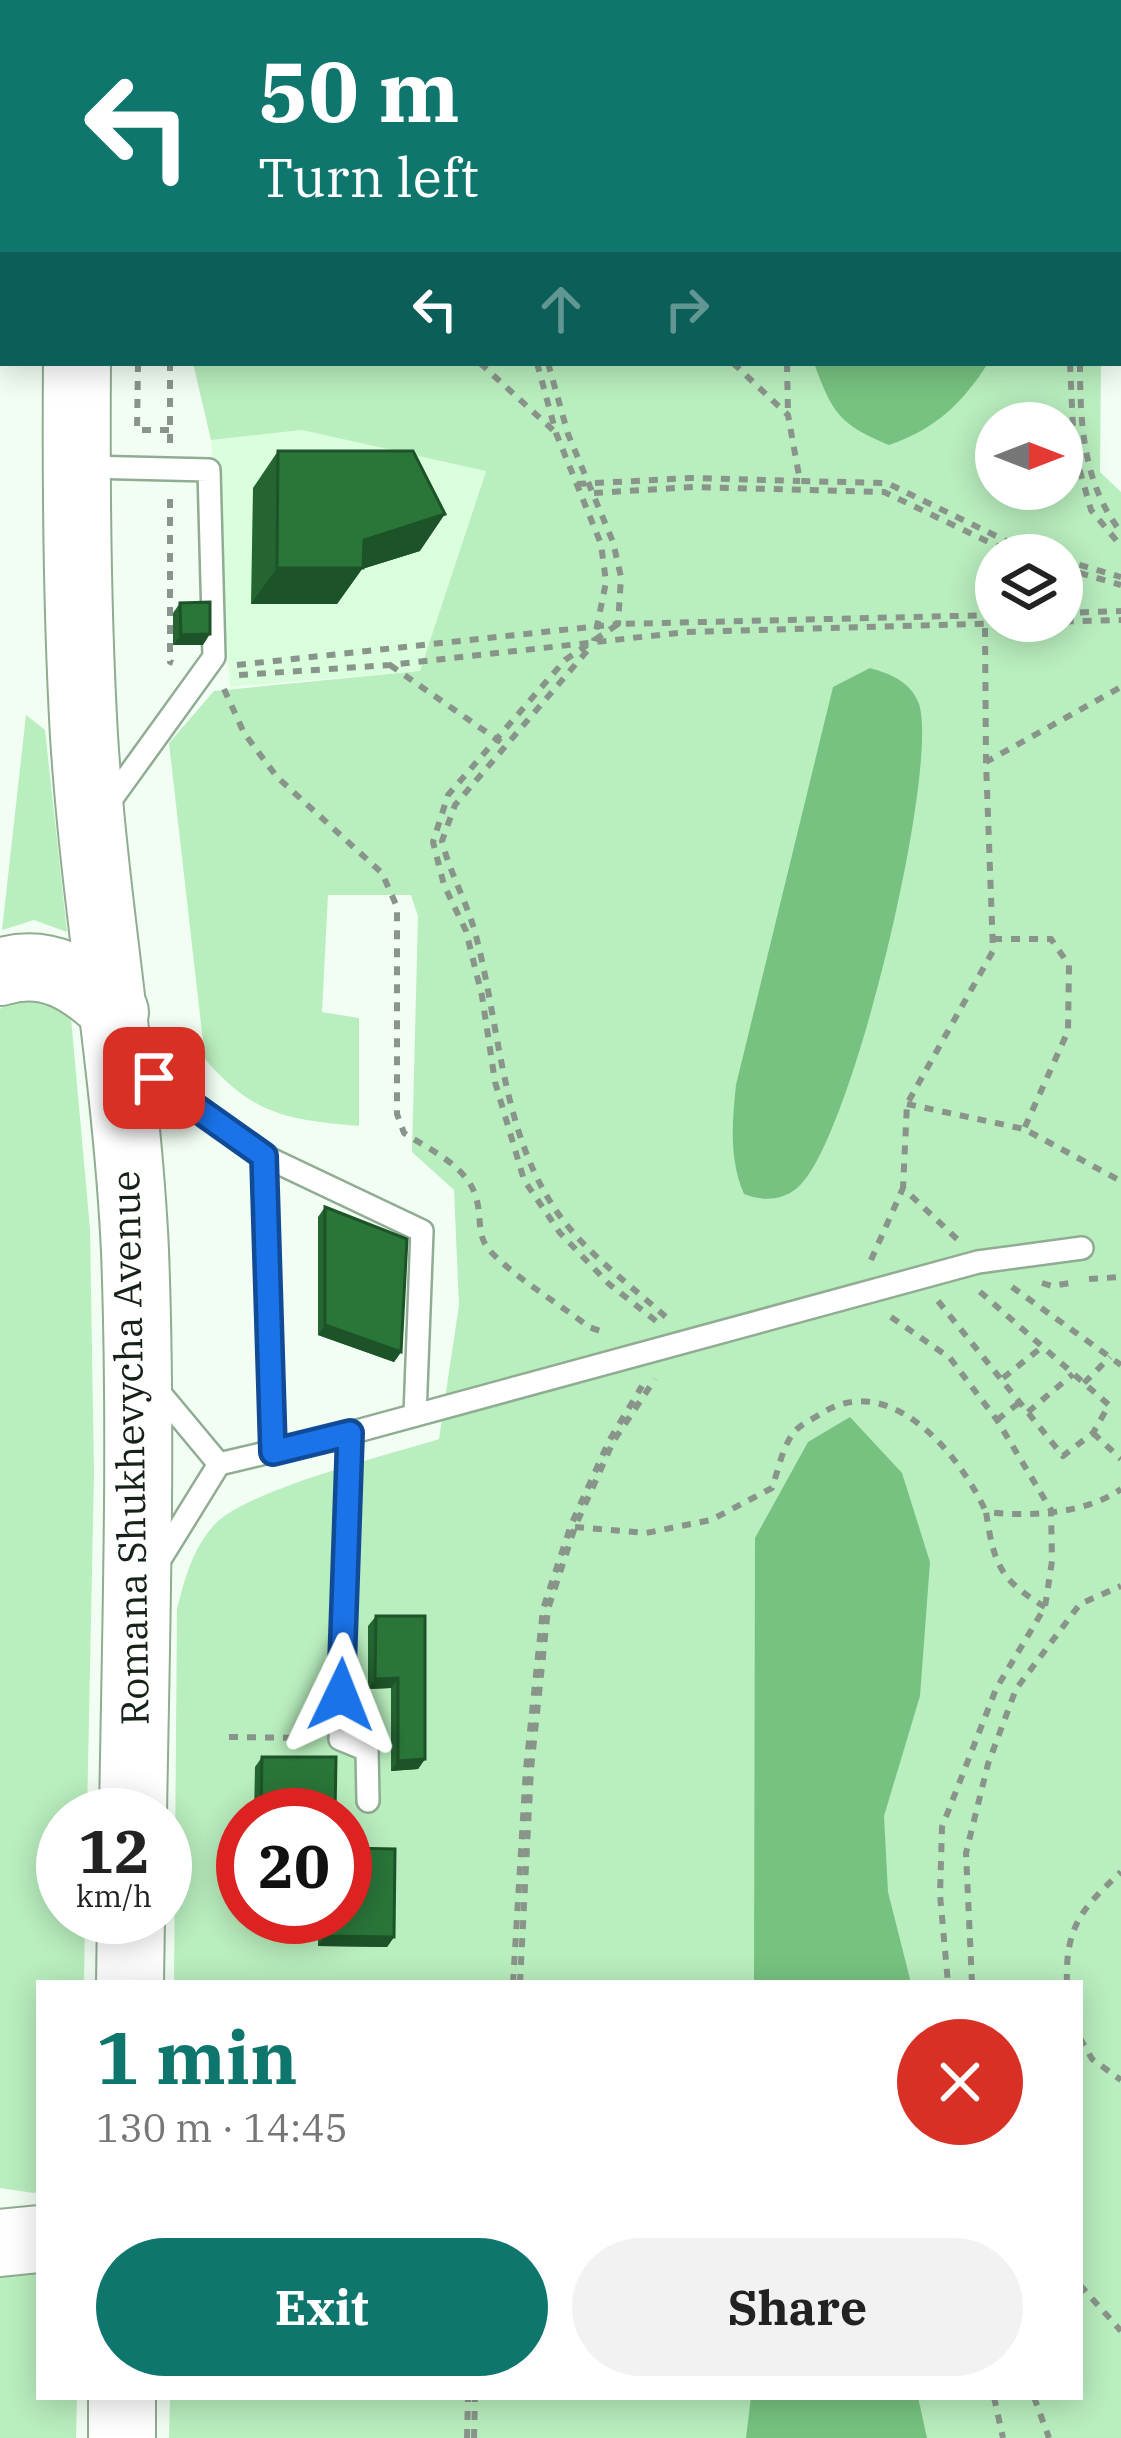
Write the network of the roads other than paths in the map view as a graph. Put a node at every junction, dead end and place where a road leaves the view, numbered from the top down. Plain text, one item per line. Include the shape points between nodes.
1 (77, 366) edge
2 (76, 467) junction
3 (94, 824) junction
4 (0, 972) edge
5 (116, 1030) junction
6 (264, 1156) junction
7 (1082, 1248) dead end
8 (135, 1362) junction
9 (416, 1415) junction
10 (350, 1433) junction
11 (273, 1452) junction
12 (219, 1464) junction
13 (137, 1597) junction
14 (133, 1788) edge
15 (368, 1788) edge
16 (131, 1944) edge
17 (130, 1980) edge
18 (36, 2239) edge
19 (0, 2243) edge
20 (122, 2400) edge
21 (122, 2438) edge

1 - 2 main road, Romana Shukhevycha Avenue
2 - 3 main road, Romana Shukhevycha Avenue
2 - 3 lane via 209,470 214,657
3 - 5 main road, Romana Shukhevycha Avenue
4 - 5 main road via 20,965 86,984
5 - 6 lane via 191,1107
5 - 8 main road, Romana Shukhevycha Avenue
6 - 9 lane via 422,1232
6 - 11 lane
7 - 9 lane via 978,1262
8 - 12 lane
8 - 13 main road, Romana Shukhevycha Avenue
9 - 10 lane
10 - 11 lane
10 - 15 lane via 340,1738 367,1750
11 - 12 lane
12 - 13 lane
13 - 14 main road, Romana Shukhevycha Avenue
16 - 17 main road
18 - 19 main road
20 - 21 main road

